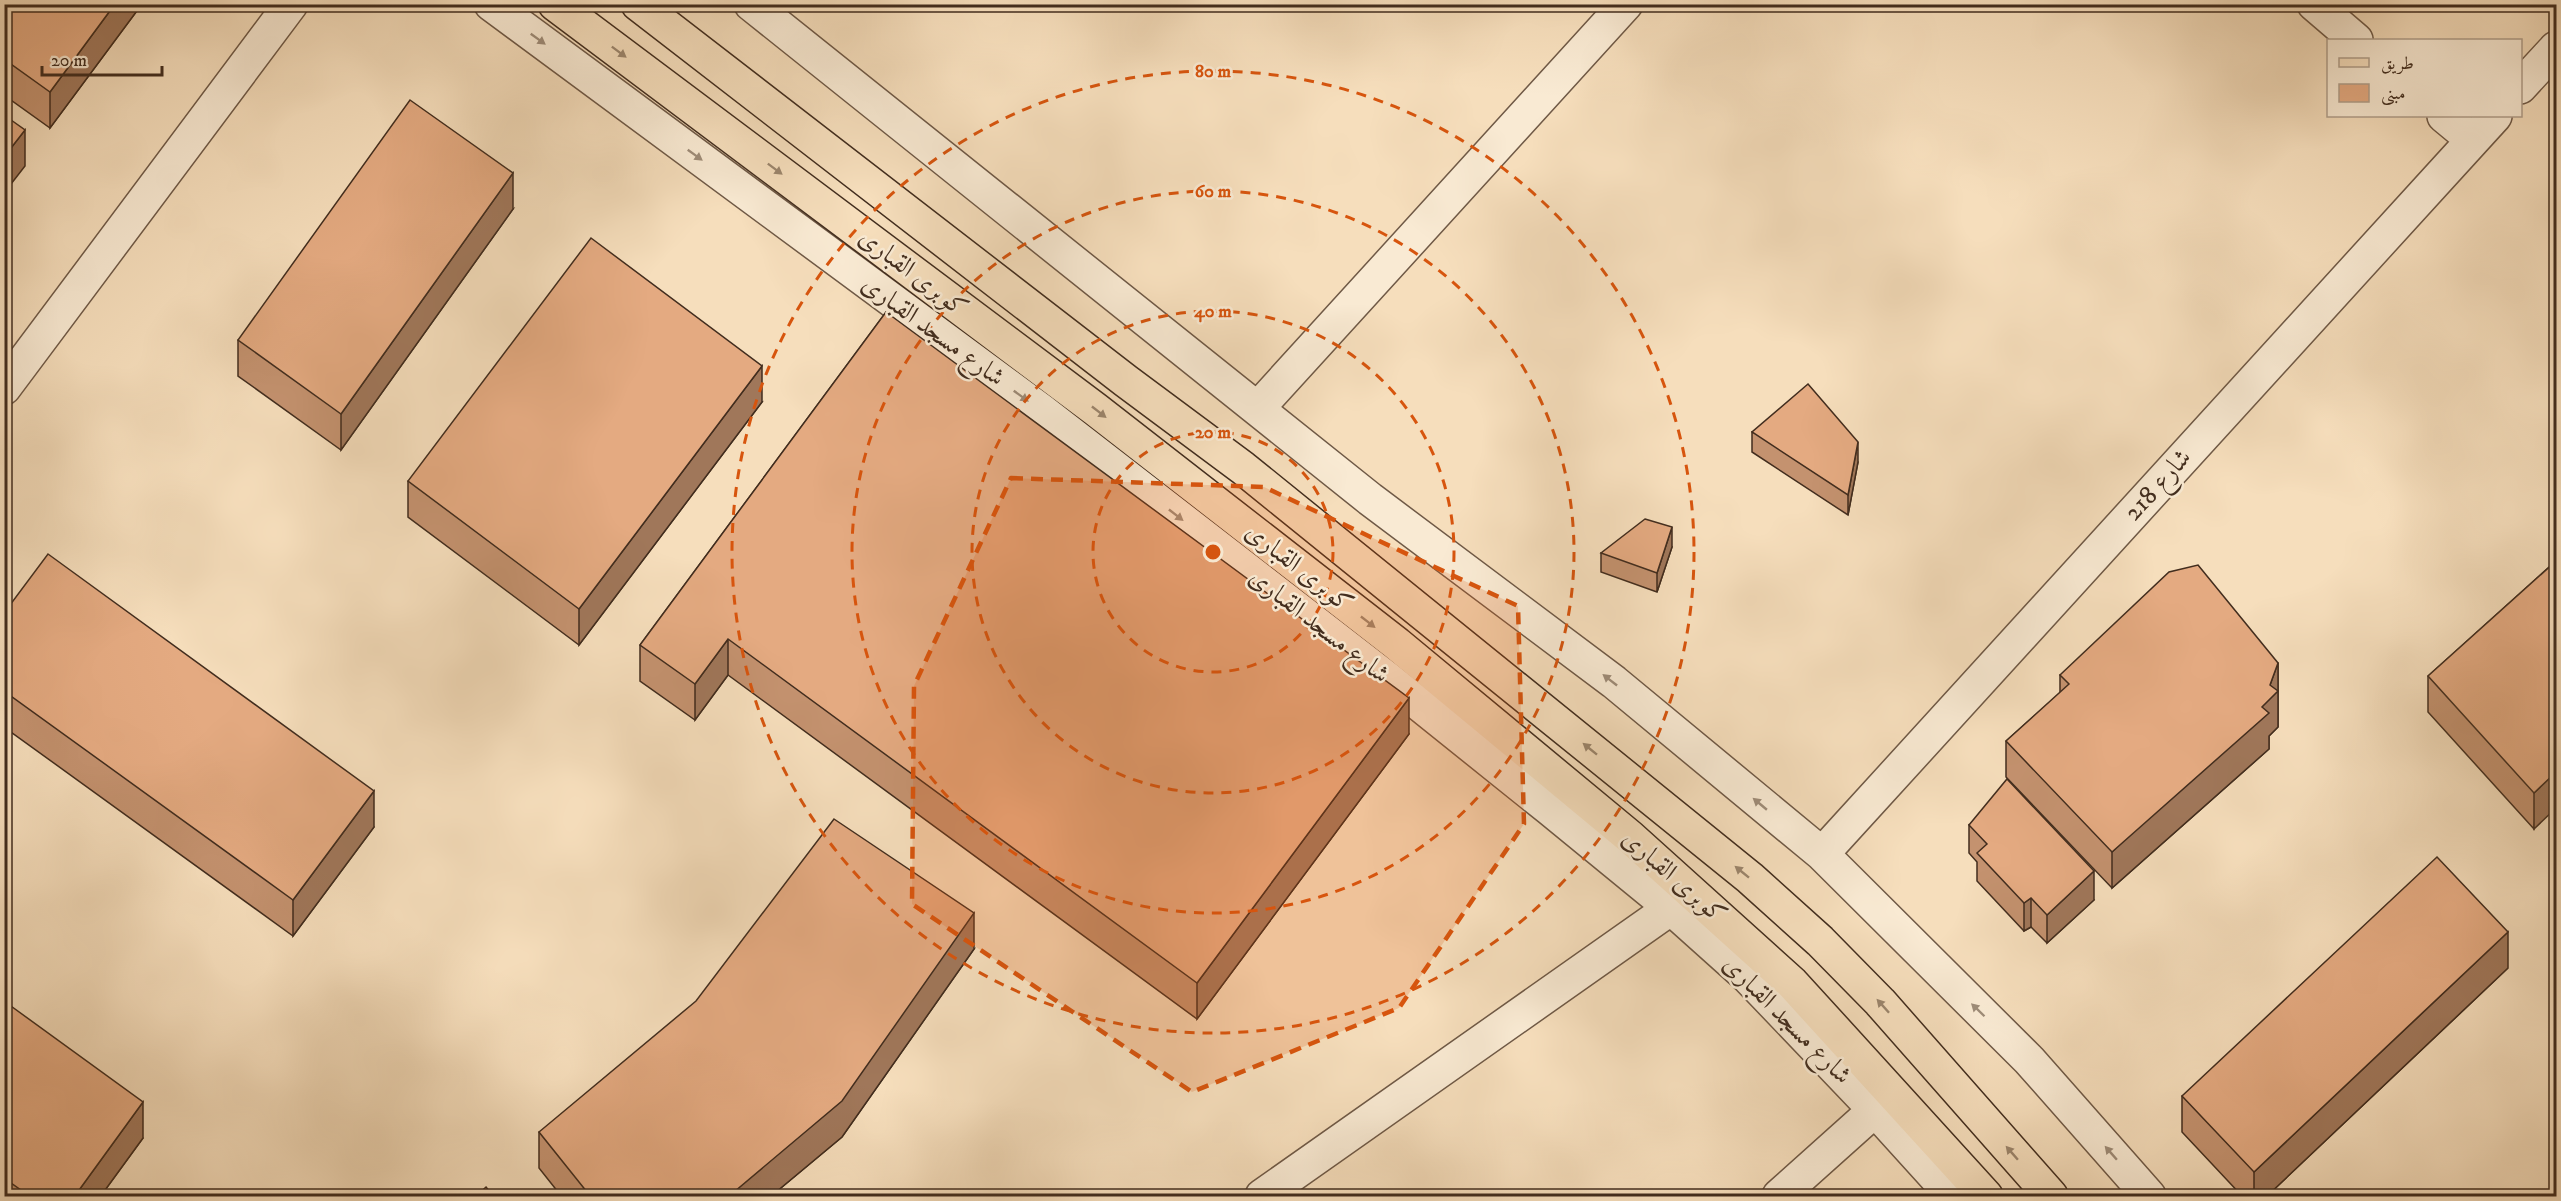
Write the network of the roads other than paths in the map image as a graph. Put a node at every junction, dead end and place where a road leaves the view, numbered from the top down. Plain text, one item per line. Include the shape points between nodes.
1 (291, 4) edge
2 (491, 4) edge
3 (555, 4) edge
4 (638, 4) edge
5 (751, 4) edge
6 (1626, 4) edge
7 (2314, 4) edge
8 (2355, 39) edge
9 (2556, 48) edge
10 (2522, 85) edge
11 (2445, 117) edge
12 (2494, 117) edge
13 (2473, 140) junction
14 (4, 388) edge
15 (1258, 408) junction
16 (1822, 854) junction
17 (1671, 908) junction
18 (1875, 1110) junction
19 (1262, 1197) edge
20 (1779, 1197) edge
21 (1953, 1197) edge
22 (1986, 1197) edge
23 (2050, 1197) edge
24 (2149, 1197) edge

1 - 14 street
2 -> 17 street, شارع مسجد القبارى via 1042,411 1388,680
3 -> 22 main road, كوبرى القبارى via 1133,439 1397,644 1630,837 1792,983
23 -> 4 main road, كوبرى القبارى via 1880,1002 1750,878 1243,468
5 - 15 street
6 - 15 street
7 - 8 street
9 - 10 street
11 - 13 street
12 - 13 street, شارع 218
13 - 16 street, شارع 218
16 -> 15 street via 1614,682 1370,499
24 -> 16 street via 2029,1060
17 - 18 street, شارع مسجد القبارى via 1748,977
17 - 19 street
18 - 20 street
18 - 21 street, شارع مسجد القبارى

